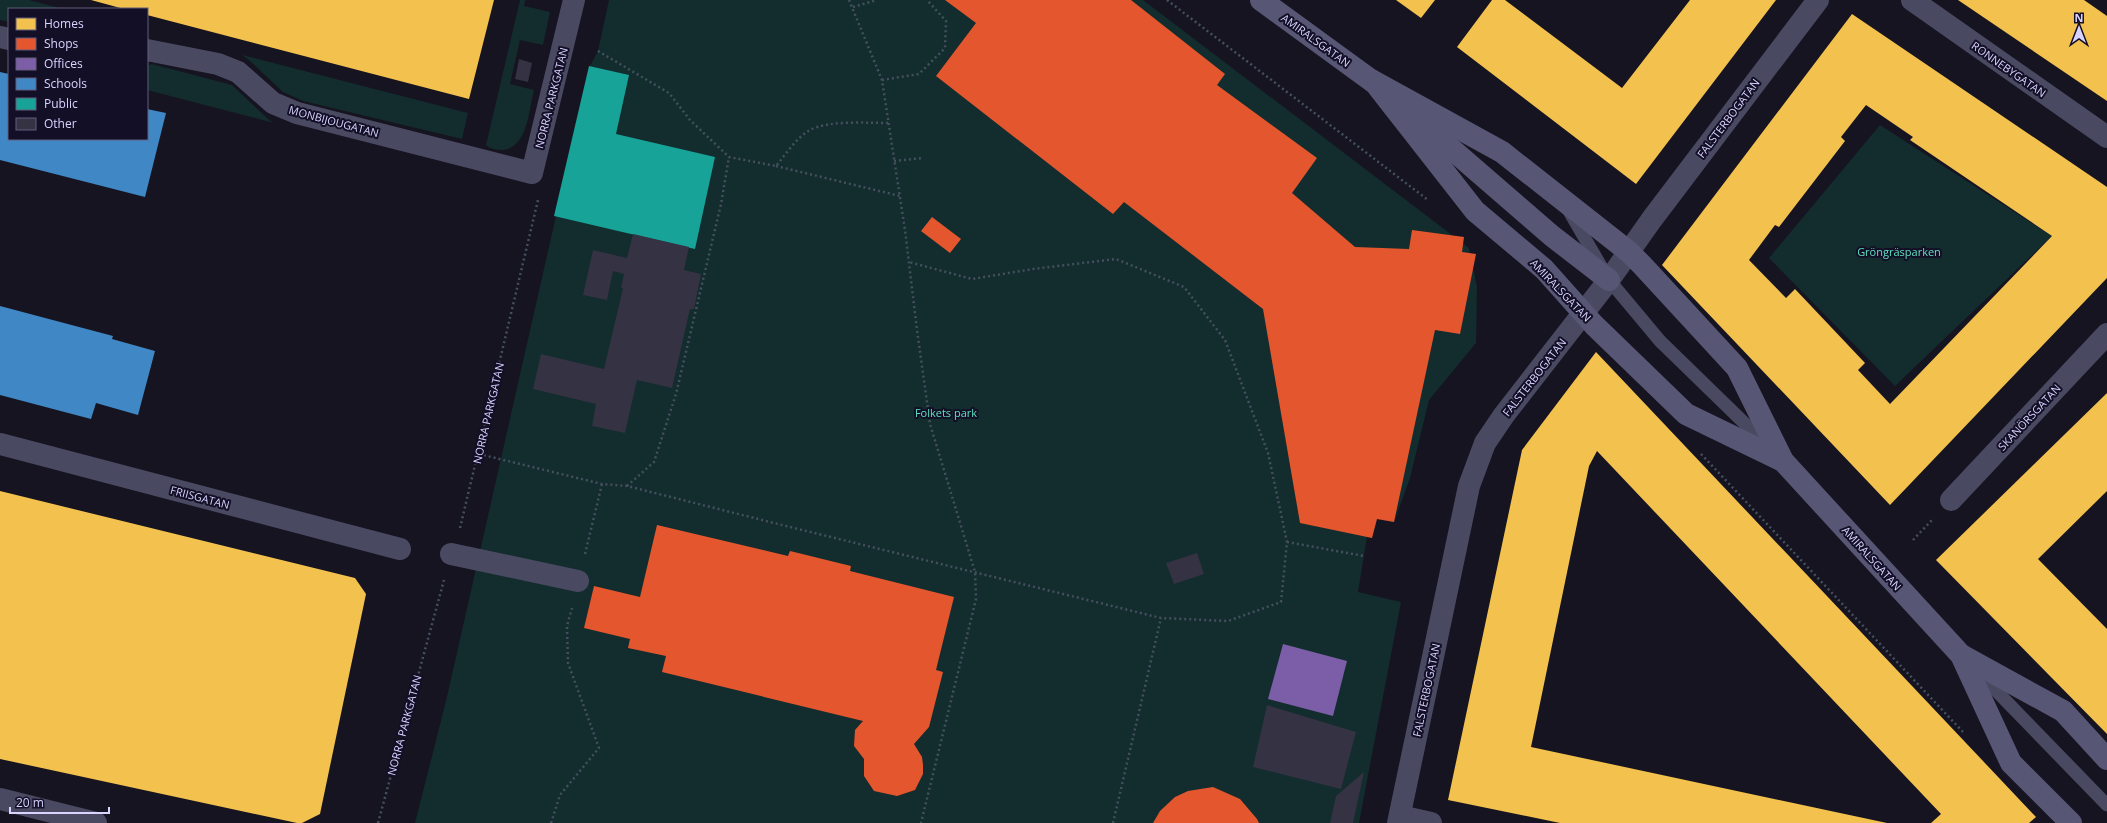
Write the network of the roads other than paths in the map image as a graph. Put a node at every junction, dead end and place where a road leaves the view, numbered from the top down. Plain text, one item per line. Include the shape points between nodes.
1 (574, 0) edge
2 (1261, 0) edge
3 (1818, 0) edge
4 (1912, 0) edge
5 (148, 50) edge
6 (1371, 80) junction
7 (2107, 137) edge
8 (532, 173) joint
9 (1564, 203) junction
10 (1629, 252) junction
11 (1609, 280) junction
12 (1584, 313) junction
13 (2107, 334) edge
14 (0, 444) edge
15 (1784, 461) junction
16 (1951, 500) dead end
17 (400, 550) dead end
18 (451, 554) road end
19 (578, 581) road end
20 (1961, 655) junction
21 (2107, 759) edge
22 (0, 799) edge
23 (2107, 805) edge
24 (1399, 820) edge
25 (96, 823) edge
26 (1431, 823) edge
27 (2071, 823) edge

1 - 8 street, NORRA PARKGATAN
2 - 6 main road, AMIRALSGATAN
3 - 10 street, FALSTERBOGATAN
4 - 7 street, RONNEBYGATAN
5 - 8 street, MONBIJOUGATAN via 218,64 238,72 273,103 297,113
6 - 9 main road, AMIRALSGATAN via 1502,152
6 - 11 main road, AMIRALSGATAN via 1552,236
6 - 12 main road, AMIRALSGATAN via 1475,211 1544,269
9 - 10 main road, AMIRALSGATAN
9 - 11 lane, AMIRALSGATAN
10 - 11 street, FALSTERBOGATAN
10 - 15 main road, AMIRALSGATAN via 1737,368
11 - 12 street, FALSTERBOGATAN
11 - 15 lane, AMIRALSGATAN via 1660,341
12 - 15 main road, AMIRALSGATAN via 1686,414
12 - 24 street, FALSTERBOGATAN via 1485,443 1469,486
13 - 16 street, SKANÖRSGATAN
14 - 17 street, FRIISGATAN
15 - 20 main road, AMIRALSGATAN
18 - 19 street
20 - 21 main road, AMIRALSGATAN via 2063,712
20 - 23 lane, AMIRALSGATAN
20 - 27 main road, AMIRALSGATAN via 2011,763
22 - 25 street
24 - 26 street

